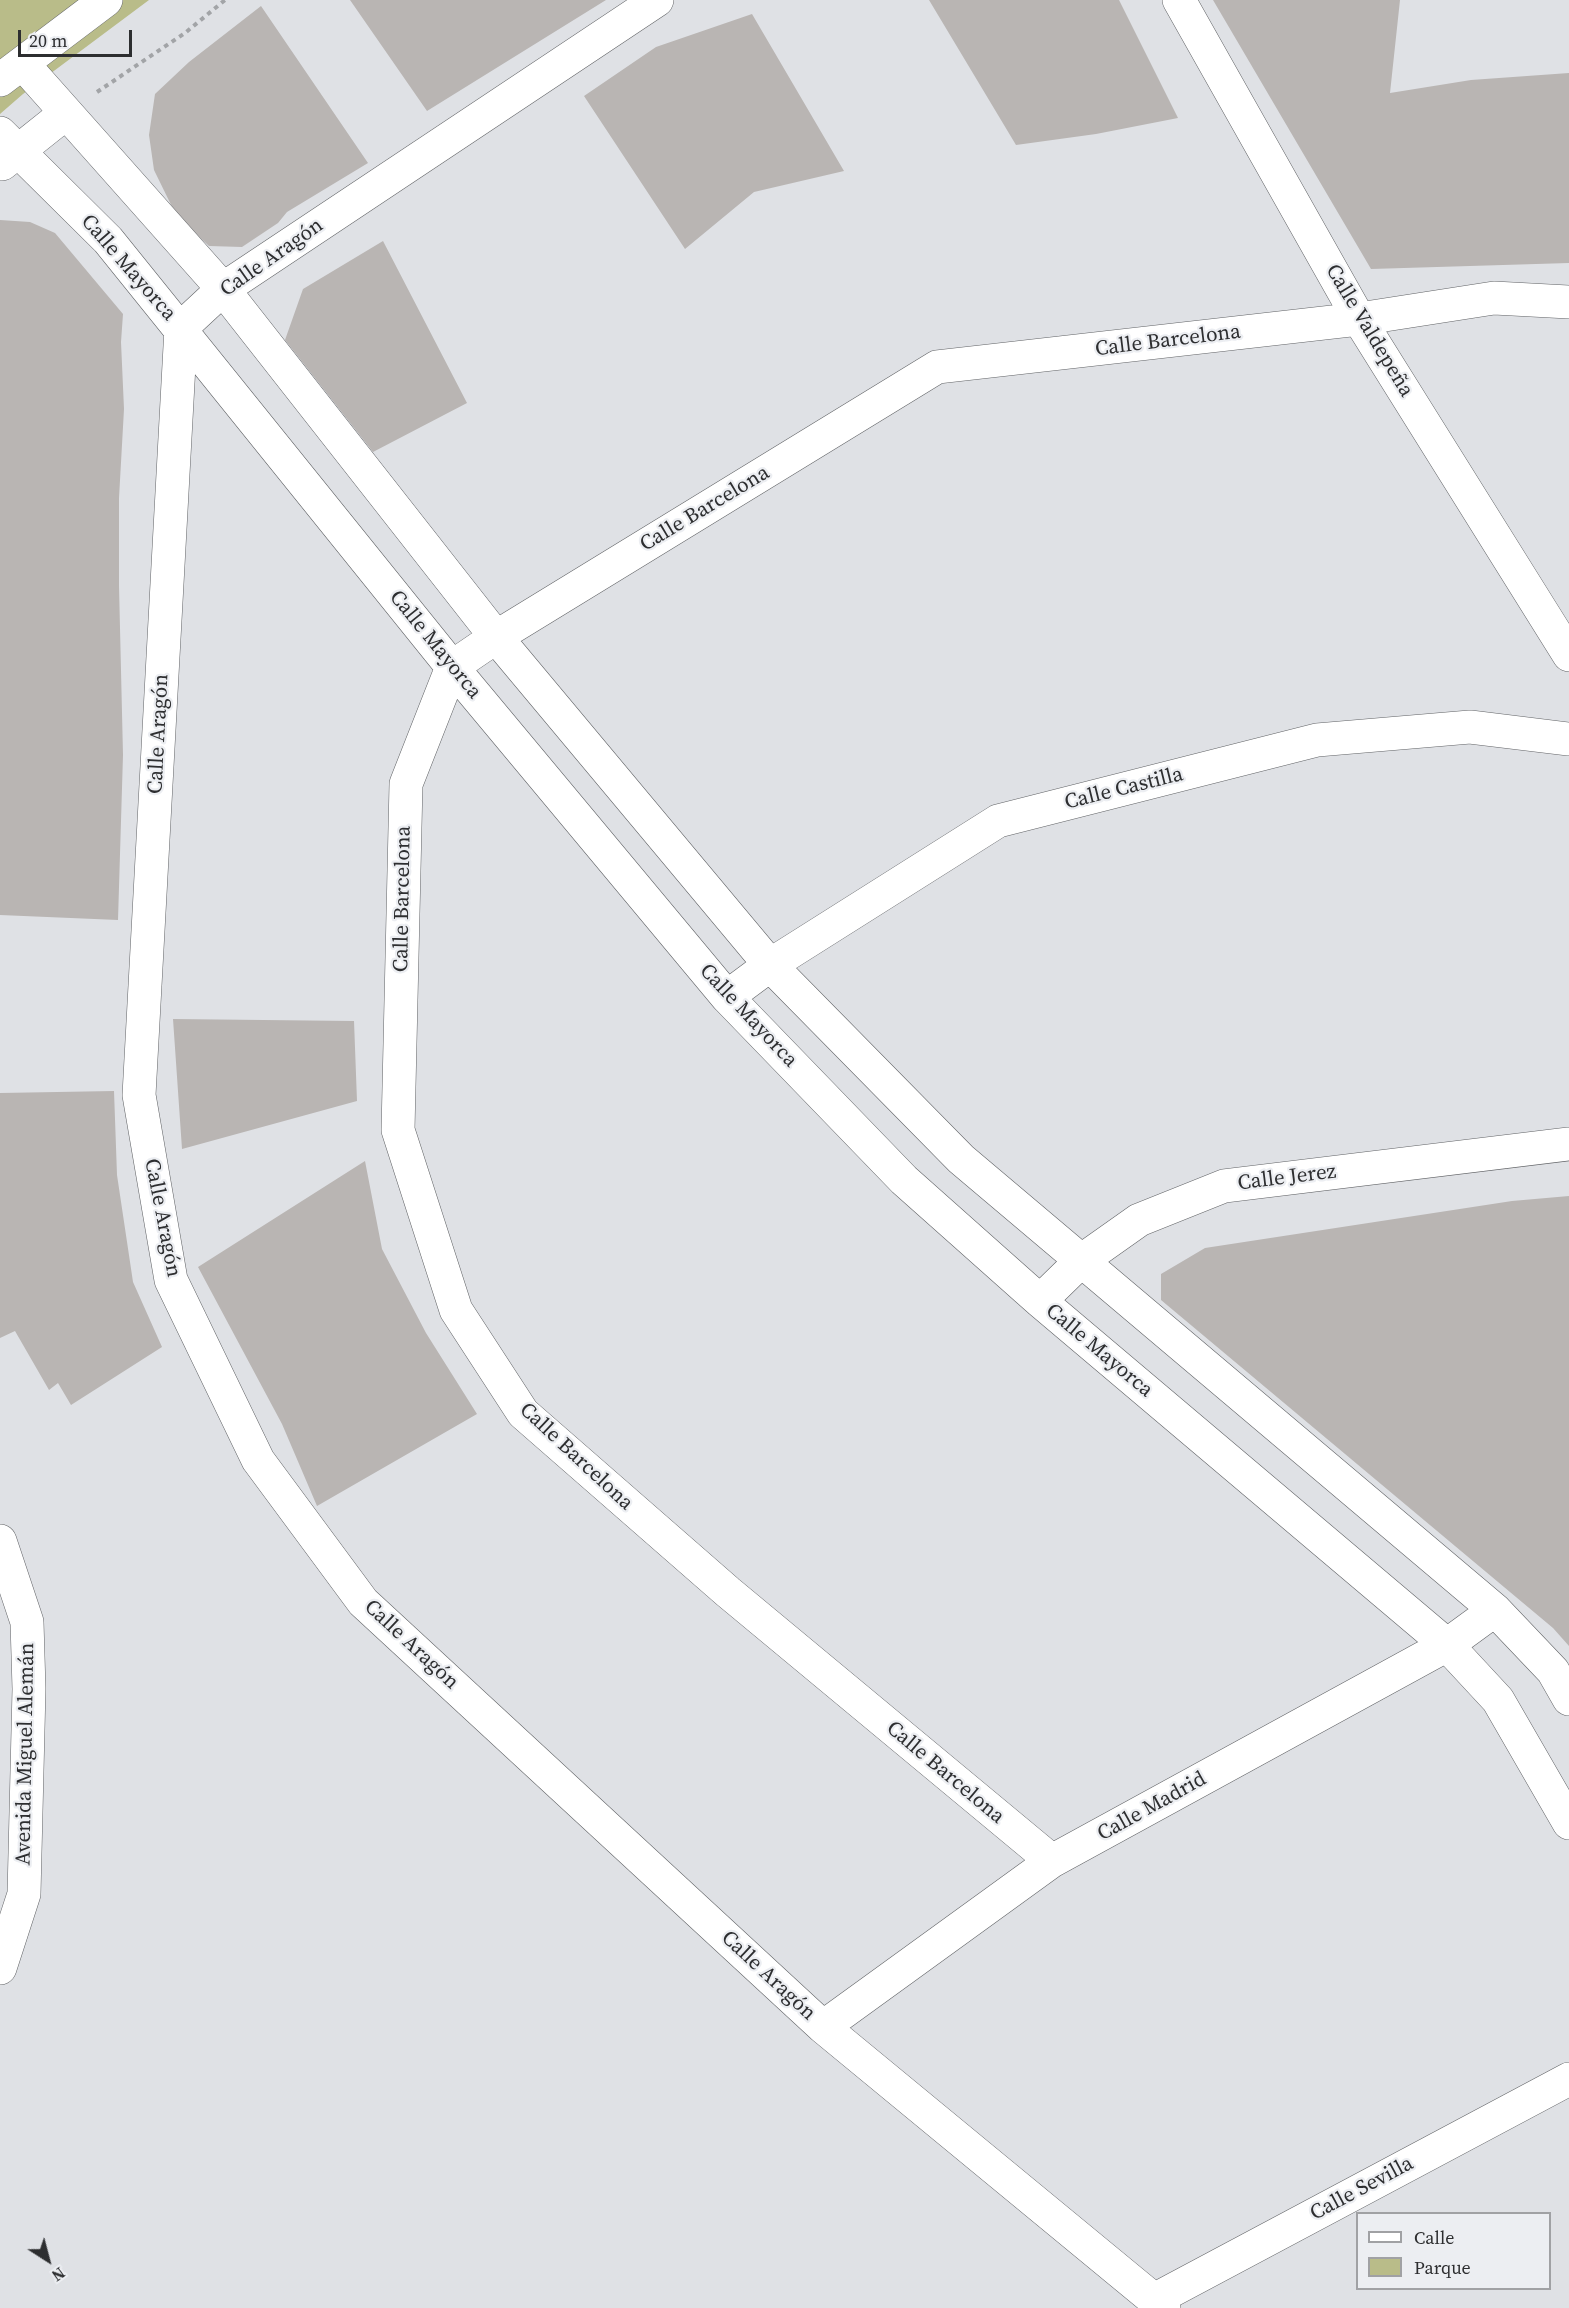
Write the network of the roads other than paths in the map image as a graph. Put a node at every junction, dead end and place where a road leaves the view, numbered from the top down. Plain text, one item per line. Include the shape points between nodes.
1 (106, 0) edge
2 (657, 0) edge
3 (1179, 0) edge
4 (11, 72) edge
5 (66, 113) junction
6 (6, 150) edge
7 (223, 289) junction
8 (1569, 302) edge
9 (1359, 319) junction
10 (181, 328) junction
11 (496, 637) junction
12 (1569, 655) edge
13 (452, 667) junction
14 (1569, 739) edge
15 (770, 965) junction
16 (727, 997) junction
17 (1569, 1144) edge
18 (1081, 1261) junction
19 (1040, 1301) junction
20 (0, 1541) edge
21 (1495, 1610) junction
22 (1447, 1645) junction
23 (1569, 1699) edge
24 (1569, 1823) edge
25 (1052, 1861) junction
26 (0, 1968) edge
27 (823, 2027) junction
28 (1569, 2079) edge
29 (1159, 2304) edge

1 - 4 street
2 - 7 street, Calle Aragón
3 - 9 street, Calle Valdepeña
4 - 5 street
5 - 6 street
5 - 7 street
6 - 10 street, Calle Mayorca via 108,240
7 - 10 street, Calle Aragón
7 - 11 street
8 - 9 street, Calle Barcelona via 1494,298
9 - 11 street, Calle Barcelona via 937,367
9 - 12 street, Calle Valdepeña
10 - 13 street, Calle Mayorca
10 - 27 street, Calle Aragón via 139,1095 171,1280 258,1460 363,1602
11 - 13 street, Calle Barcelona
11 - 15 street
13 - 16 street, Calle Mayorca
13 - 25 street, Calle Barcelona via 406,784 398,1130 456,1310 523,1413 728,1592
14 - 15 street, Calle Castilla via 1470,727 1317,740 998,821
15 - 16 street, Calle Castilla
15 - 18 street via 961,1159
16 - 19 street, Calle Mayorca via 904,1180
17 - 18 street, Calle Jerez via 1224,1186 1139,1220
18 - 19 street, Calle Jerez
18 - 21 street
19 - 22 street, Calle Mayorca
20 - 26 street, Avenida Miguel Alemán via 27,1622 29,1689 24,1894
21 - 22 street, Calle Madrid
21 - 23 street via 1553,1671
22 - 24 street, Calle Mayorca via 1498,1700
22 - 25 street, Calle Madrid
25 - 27 street, Calle Madrid
27 - 29 street, Calle Aragón
28 - 29 street, Calle Sevilla

